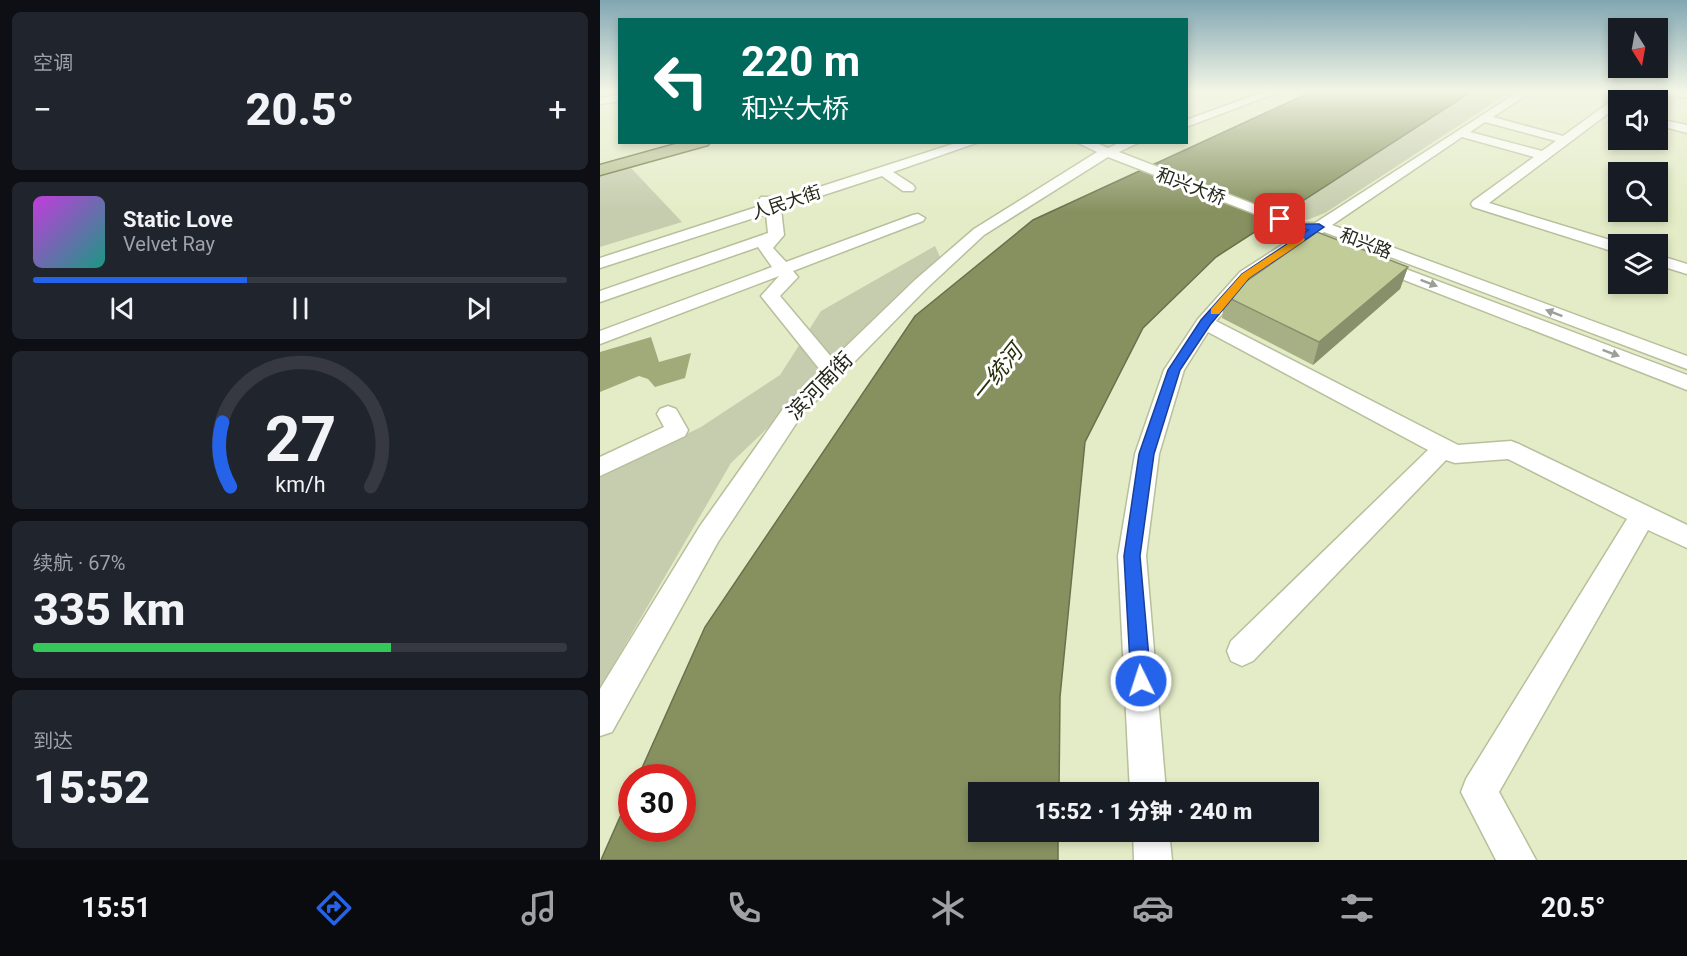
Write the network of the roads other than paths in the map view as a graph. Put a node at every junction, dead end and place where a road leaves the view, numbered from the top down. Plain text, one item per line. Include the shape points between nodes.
1 (1466, 130) edge
2 (1529, 130) edge
3 (1580, 130) edge
4 (1462, 133) junction
5 (1566, 140) junction
6 (673, 144) edge
7 (696, 144) edge
8 (947, 144) edge
9 (967, 144) edge
10 (1086, 144) edge
11 (1130, 144) edge
12 (1110, 155) junction
13 (1545, 156) junction
14 (600, 164) edge
15 (600, 170) edge
16 (883, 171) junction
17 (908, 188) dead end
18 (770, 203) junction
19 (918, 218) dead end
20 (1308, 230) junction
21 (776, 235) junction
22 (1608, 245) edge
23 (600, 252) edge
24 (600, 263) edge
25 (1668, 263) edge
26 (783, 269) junction
27 (1687, 269) edge
28 (600, 297) edge
29 (1205, 323) junction
30 (600, 338) edge
31 (1687, 363) edge
32 (830, 368) dead end
33 (1687, 383) edge
34 (668, 414) dead end
35 (1444, 448) junction
36 (600, 467) edge
37 (1643, 515) junction
38 (1687, 537) edge
39 (1242, 651) dead end
40 (600, 720) edge
41 (1147, 782) edge
42 (1152, 842) edge
43 (1153, 860) edge
44 (1517, 860) edge

1 - 4 street
2 - 5 street
3 - 5 street
4 - 13 street
4 - 20 street
5 - 13 street
6 - 14 main road
7 - 15 main road
8 - 18 street, 人民大街
9 - 16 street, 人民大街
10 - 12 street, 和兴大桥
11 - 12 street, 滨河南街
12 - 20 street, 和兴大桥
12 - 40 street, 滨河南街 via 979,232 793,411 709,534
13 - 22 street via 1478,204
16 - 17 street
16 - 18 street, 人民大街
18 - 21 street
18 - 23 street, 人民大街
18 - 24 street, 人民大街
19 - 26 street
20 - 29 street via 1246,276
31 -> 20 street, 和兴路
20 -> 33 street, 和兴路
21 - 26 street via 765,248
21 - 28 street
25 - 27 street
26 - 30 street
26 - 32 street via 789,277 770,296
29 - 35 street
29 - 41 street via 1174,370 1146,454 1132,556
34 - 36 street via 677,430
35 - 37 street via 1455,454 1511,450
35 - 39 street
37 - 38 street
37 - 44 street via 1479,792
42 - 43 street

